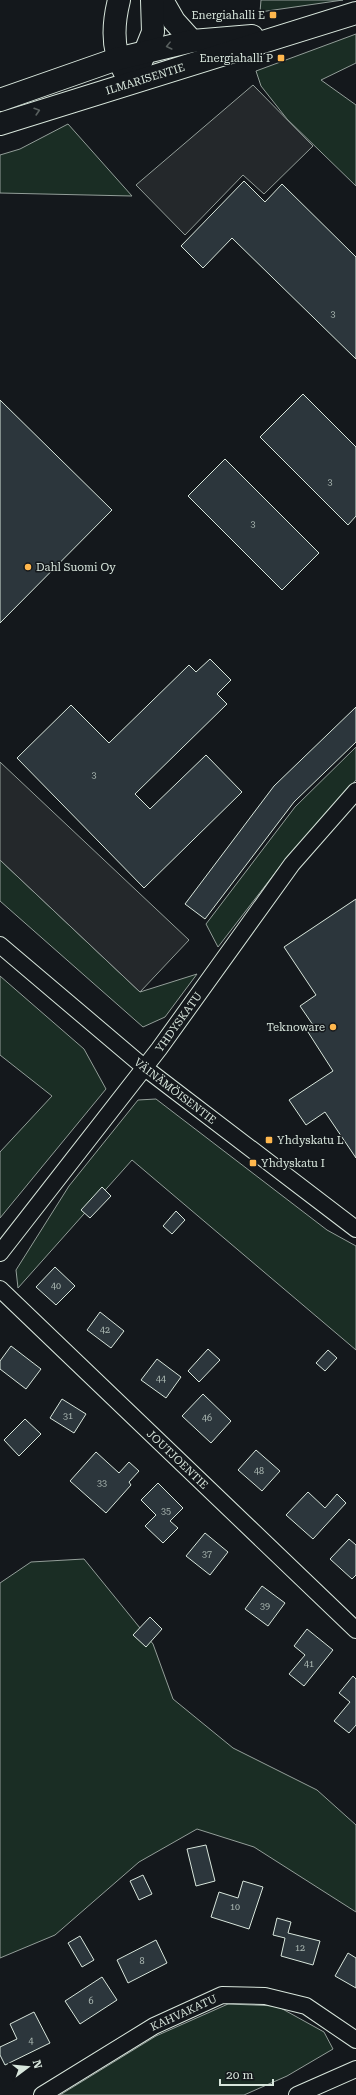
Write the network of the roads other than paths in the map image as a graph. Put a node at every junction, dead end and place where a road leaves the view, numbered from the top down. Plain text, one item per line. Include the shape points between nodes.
1 (118, 0) edge
2 (152, 0) edge
3 (162, 0) edge
4 (356, 13) edge
5 (291, 34) junction
6 (192, 40) junction
7 (145, 52) junction
8 (117, 58) junction
9 (131, 82) junction
10 (0, 100) edge
11 (0, 124) edge
12 (356, 791) edge
13 (0, 945) edge
14 (145, 1068) junction
15 (356, 1229) edge
16 (0, 1253) edge
17 (0, 1289) edge
18 (356, 1630) edge
19 (356, 2040) edge
20 (356, 2069) edge
21 (42, 2095) edge
22 (297, 2095) edge

1 - 8 street via 114,23
2 - 7 street via 153,32
3 - 6 street via 174,21
4 - 5 street, ILMARISENTIE
5 - 6 street, ILMARISENTIE
5 - 9 street, ILMARISENTIE
6 -> 7 street, ILMARISENTIE
7 - 8 street, ILMARISENTIE
7 - 9 street
8 - 9 street
8 - 10 street, ILMARISENTIE
11 -> 9 street, ILMARISENTIE
12 - 14 street, YHDYSKATU via 292,864
13 - 14 street, VÄINÄMÖISENTIE
14 - 15 street, VÄINÄMÖISENTIE
14 - 16 street, YHDYSKATU
17 - 18 street, JOUTJOENTIE
19 - 21 street, KAHVAKATU via 306,2006 265,1996 222,1995 154,2026
20 - 22 street

